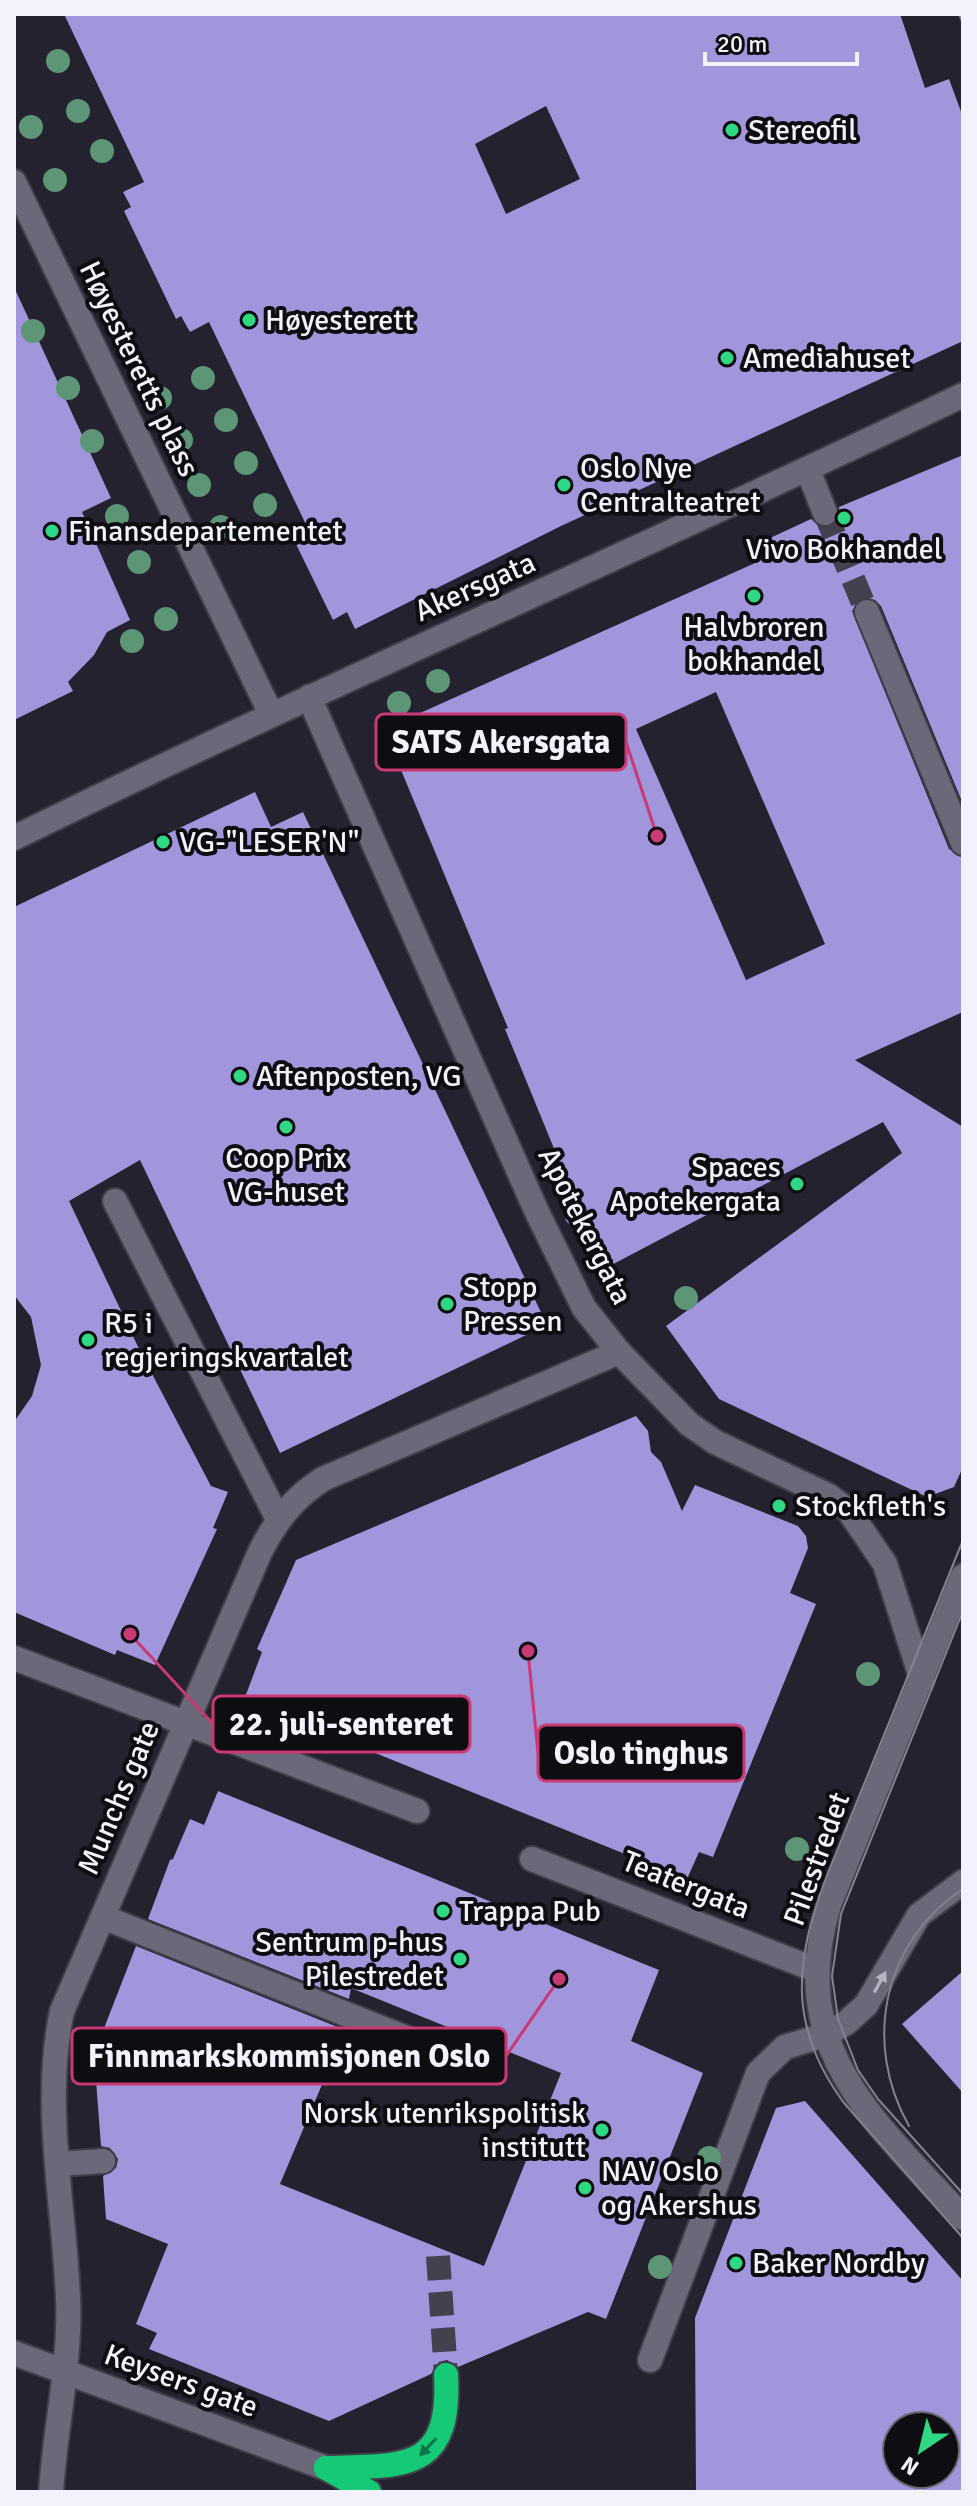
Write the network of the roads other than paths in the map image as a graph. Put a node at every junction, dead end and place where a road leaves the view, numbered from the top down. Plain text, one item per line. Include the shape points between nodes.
1 (14, 182) edge
2 (963, 395) edge
3 (808, 470) junction
4 (825, 513) tunnel mouth
5 (867, 612) tunnel mouth
6 (309, 697) junction
7 (271, 714) junction
8 (14, 838) edge
9 (963, 843) edge
10 (115, 1201) dead end
11 (619, 1352) junction
12 (278, 1519) junction
13 (963, 1576) edge
14 (14, 1658) edge
15 (922, 1680) junction
16 (185, 1726) junction
17 (417, 1811) dead end
18 (532, 1859) dead end
19 (963, 1882) edge
20 (103, 1917) junction
21 (816, 1970) junction
22 (825, 2035) junction
23 (406, 2038) dead end
24 (103, 2161) dead end
25 (59, 2164) junction
26 (963, 2218) edge
27 (14, 2353) edge
28 (650, 2360) dead end
29 (63, 2371) junction
30 (446, 2375) tunnel mouth
31 (326, 2468) junction
32 (51, 2492) edge
33 (369, 2492) edge

1 - 7 street, Høyesteretts plass
2 - 3 street, Akersgata
3 - 4 street
3 - 6 street, Akersgata
5 - 9 street
6 - 7 street, Akersgata
6 - 11 street, Apotekergata via 565,1273 584,1308
7 - 8 street, Akersgata
10 - 12 street
11 - 12 street, Munchs gate via 323,1479 301,1493
11 - 15 street, Apotekergata via 689,1424 715,1442 829,1496 849,1511 885,1564
12 - 16 street, Munchs gate
13 - 15 street, Pilestredet
14 - 16 street
15 - 21 street, Pilestredet via 829,1905
16 - 17 street
16 - 20 street, Munchs gate
18 - 21 street, Teatergata
22 -> 19 street via 866,2005 919,1915
20 - 23 street
20 - 25 street, Munchs gate via 62,2011 55,2046
21 - 22 street, Pilestredet
22 - 26 street, Pilestredet via 853,2092
22 - 28 street via 785,2047 758,2073
24 - 25 street
25 - 29 street, Munchs gate via 68,2300
27 - 29 street, Keysers gate
29 - 31 street, Keysers gate
29 - 32 street, Munchs gate
30 -> 31 highway via 448,2406 441,2433 424,2454 405,2465
31 - 33 highway

